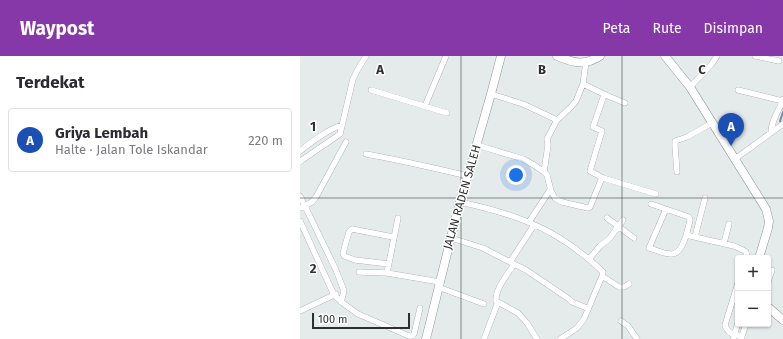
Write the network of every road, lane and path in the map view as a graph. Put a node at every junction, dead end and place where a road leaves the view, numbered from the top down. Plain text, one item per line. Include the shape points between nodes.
1 (366, 56) edge
2 (446, 56) edge
3 (501, 56) edge
4 (557, 56) edge
5 (600, 56) edge
6 (665, 56) edge
7 (717, 56) edge
8 (756, 56) edge
9 (765, 57) edge
10 (779, 61) dead end
11 (586, 62) junction
12 (583, 84) junction
13 (690, 87) junction
14 (371, 90) dead end
15 (738, 90) dead end
16 (492, 94) junction
17 (604, 94) junction
18 (783, 100) edge
19 (625, 103) dead end
20 (425, 106) junction
21 (447, 113) dead end
22 (557, 120) junction
23 (712, 123) junction
24 (342, 125) junction
25 (781, 126) edge
26 (335, 127) junction
27 (340, 134) junction
28 (771, 134) junction
29 (346, 142) dead end
30 (477, 145) junction
31 (300, 150) edge
32 (366, 154) dead end
33 (735, 159) junction
34 (301, 160) edge
35 (544, 172) junction
36 (677, 172) dead end
37 (468, 176) junction
38 (603, 178) junction
39 (550, 190) junction
40 (656, 194) dead end
41 (300, 196) edge
42 (705, 198) dead end
43 (460, 202) junction
44 (651, 204) dead end
45 (302, 207) edge
46 (666, 210) junction
47 (398, 218) dead end
48 (606, 218) dead end
49 (623, 220) dead end
50 (300, 221) edge
51 (531, 223) junction
52 (729, 224) dead end
53 (619, 226) junction
54 (686, 235) junction
55 (393, 237) junction
56 (695, 237) junction
57 (451, 238) junction
58 (634, 238) dead end
59 (724, 243) junction
60 (642, 246) dead end
61 (649, 248) junction
62 (746, 255) edge
63 (760, 255) edge
64 (589, 259) junction
65 (512, 263) junction
66 (389, 264) junction
67 (772, 270) dead end
68 (359, 272) dead end
69 (387, 273) junction
70 (771, 273) edge
71 (602, 274) junction
72 (629, 284) dead end
73 (439, 285) junction
74 (344, 291) junction
75 (334, 295) junction
76 (735, 296) edge
77 (342, 302) junction
78 (498, 302) junction
79 (484, 304) dead end
80 (589, 307) junction
81 (420, 308) dead end
82 (771, 310) edge
83 (300, 311) edge
84 (783, 320) edge
85 (621, 321) dead end
86 (737, 327) edge
87 (745, 327) edge
88 (734, 337) edge
89 (742, 338) edge
90 (426, 339) edge
91 (484, 339) edge
92 (537, 339) edge
93 (560, 339) edge
94 (637, 339) edge

1 - 24 street via 353,79
2 - 20 street
3 - 16 main road, JALAN RADEN SALEH
4 - 11 main road via 578,63
5 - 11 main road
6 - 13 main road
7 - 13 street
8 - 9 street
9 - 10 street
11 - 12 street
12 - 17 street
12 - 22 street via 576,101
13 - 23 main road
14 - 20 street
15 - 18 street
16 - 22 street via 523,104
16 - 30 main road, JALAN RADEN SALEH
17 - 19 street
17 - 38 street via 593,127 602,131 590,171
18 - 28 street
20 - 21 street
22 - 35 street via 547,139
23 - 33 main road
23 - 36 street via 675,141
24 - 26 street
24 - 27 street
25 - 28 street
26 - 27 street
26 - 31 street
27 - 34 street
28 - 33 street
29 - 45 street via 316,197
30 - 35 street via 523,159
30 - 37 main road, JALAN RADEN SALEH
32 - 37 street
33 - 63 main road via 766,208 768,228
35 - 39 street
37 - 43 main road, JALAN RADEN SALEH
38 - 39 street via 588,208 562,202 555,198
38 - 40 street
39 - 51 street
41 - 45 street
42 - 56 street
43 - 51 street via 495,210
43 - 57 main road, JALAN RADEN SALEH
44 - 46 street
45 - 74 street via 333,263
46 - 54 street via 690,218
46 - 61 street
47 - 55 street
48 - 53 street
49 - 53 street
50 - 75 street
51 - 64 street via 548,231
51 - 65 street
52 - 59 street
53 - 58 street
53 - 64 street
54 - 56 street
54 - 61 street via 682,247 674,254
55 - 66 street
55 - 66 street via 352,229 343,253 344,256 355,260
56 - 59 street
57 - 65 street via 482,248
57 - 73 main road, JALAN RADEN SALEH
59 - 62 street via 743,250
60 - 61 street
64 - 71 street
65 - 78 street via 496,294
65 - 80 street via 572,302
66 - 69 street
67 - 70 street
68 - 69 street
69 - 73 street
71 - 72 street via 620,287
71 - 80 street
73 - 79 street
73 - 90 main road, JALAN RADEN SALEH
74 - 75 street
74 - 77 street
75 - 77 street
75 - 83 street
76 - 88 street via 725,325
77 - 81 street via 358,314 409,336 414,334
78 - 91 street
78 - 92 street via 518,313
80 - 93 street via 578,328
82 - 84 main road
85 - 94 street
86 - 88 street
87 - 89 street
88 - 89 street

